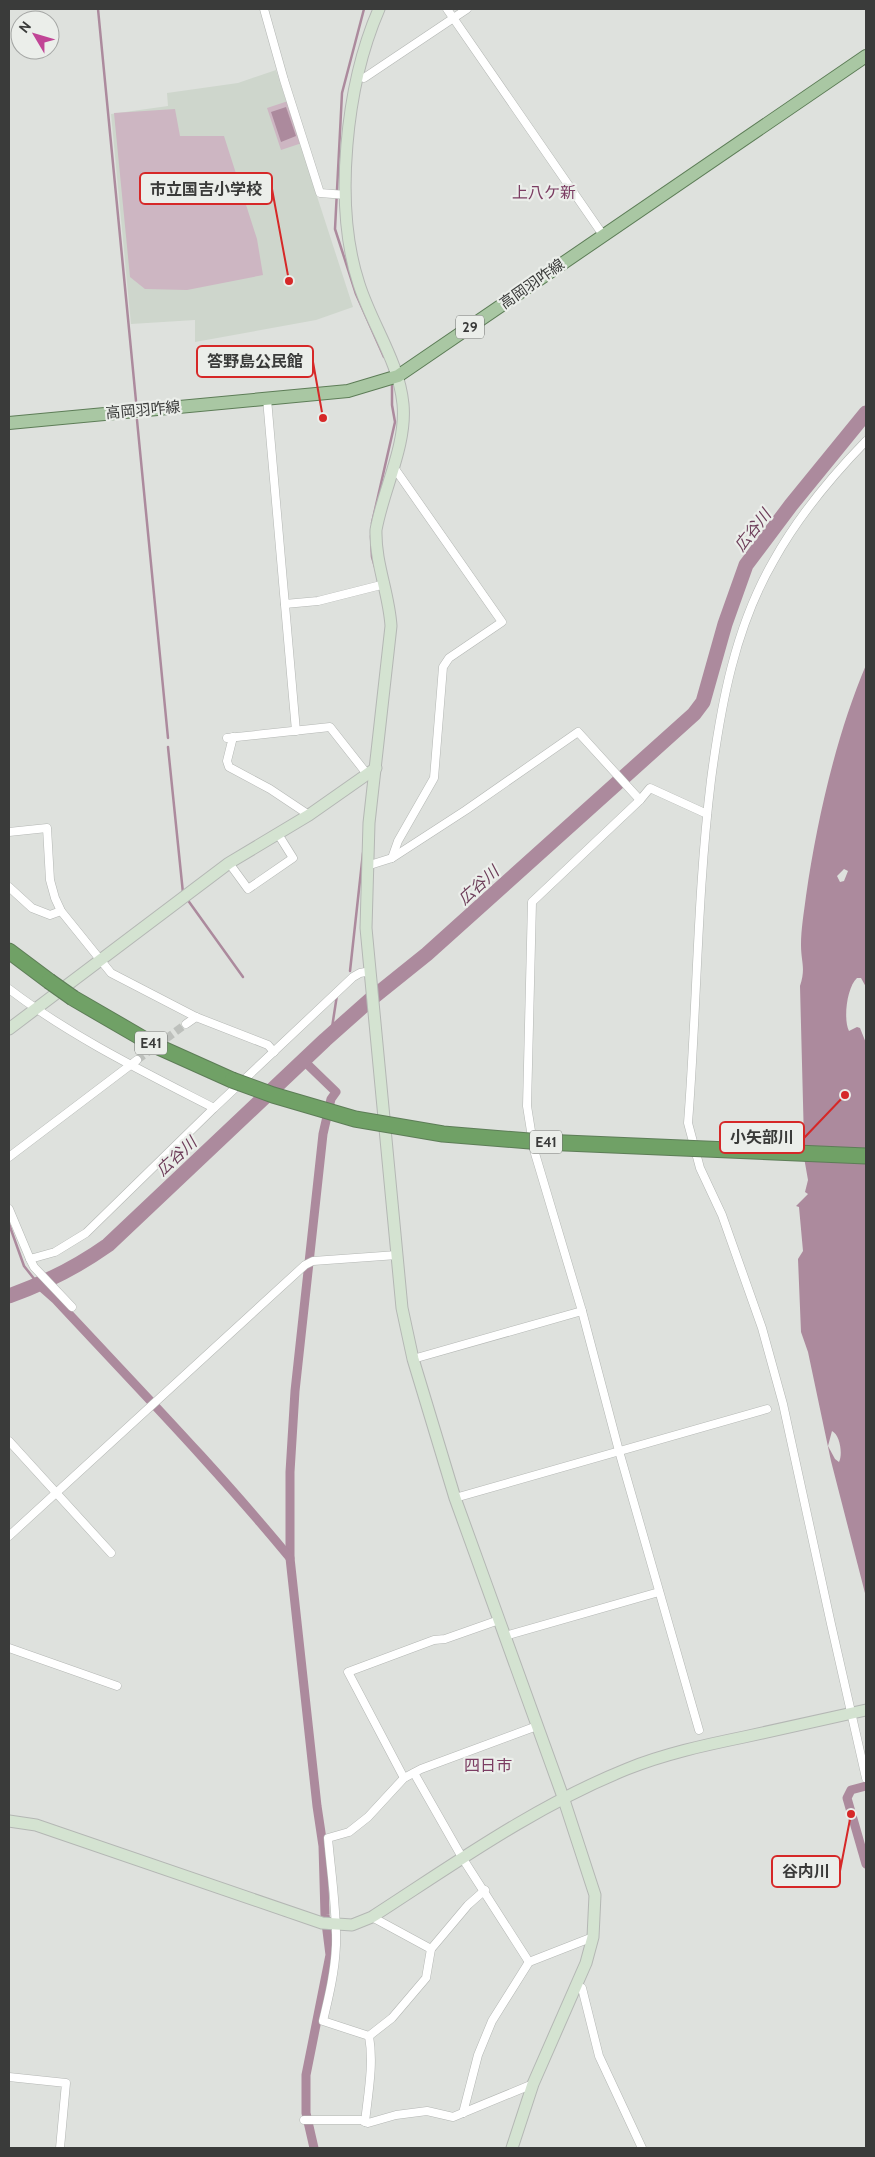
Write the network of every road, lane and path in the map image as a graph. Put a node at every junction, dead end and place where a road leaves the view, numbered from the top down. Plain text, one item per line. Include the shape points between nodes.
1 (264, 9) edge
2 (379, 9) edge
3 (447, 9) edge
4 (467, 9) edge
5 (453, 18) junction
6 (866, 56) edge
7 (358, 76) junction
8 (346, 195) junction
9 (603, 235) junction
10 (398, 376) junction
11 (267, 399) junction
12 (9, 422) edge
13 (866, 441) edge
14 (394, 466) junction
15 (381, 585) junction
16 (285, 604) junction
17 (296, 731) junction
18 (372, 771) junction
19 (640, 800) junction
20 (707, 814) junction
21 (309, 815) junction
22 (9, 832) edge
23 (278, 834) junction
24 (392, 858) junction
25 (230, 863) junction
26 (367, 864) junction
27 (9, 887) edge
28 (61, 911) junction
29 (9, 951) edge
30 (99, 960) junction
31 (371, 976) junction
32 (9, 990) edge
33 (35, 1009) junction
34 (196, 1017) junction
35 (186, 1024) tunnel mouth
36 (9, 1028) edge
37 (274, 1052) junction
38 (137, 1060) tunnel mouth
39 (129, 1065) junction
40 (214, 1108) junction
41 (866, 1156) edge
42 (9, 1157) edge
43 (9, 1209) edge
44 (397, 1255) junction
45 (30, 1259) junction
46 (72, 1307) dead end
47 (582, 1311) junction
48 (413, 1359) junction
49 (767, 1409) dead end
50 (9, 1441) edge
51 (619, 1451) junction
52 (56, 1492) junction
53 (455, 1498) junction
54 (9, 1536) edge
55 (111, 1553) dead end
56 (659, 1592) junction
57 (499, 1620) junction
58 (505, 1636) junction
59 (9, 1648) edge
60 (117, 1686) dead end
61 (858, 1712) edge
62 (537, 1726) junction
63 (699, 1730) dead end
64 (414, 1773) junction
65 (866, 1777) edge
66 (404, 1778) junction
67 (563, 1797) junction
68 (9, 1820) edge
69 (463, 1859) junction
70 (485, 1890) junction
71 (372, 1918) junction
72 (330, 1924) junction
73 (593, 1937) junction
74 (431, 1949) junction
75 (529, 1962) junction
76 (576, 1985) junction
77 (369, 2036) junction
78 (9, 2076) edge
79 (533, 2084) junction
80 (463, 2113) junction
81 (304, 2120) dead end
82 (365, 2122) junction
83 (60, 2148) edge
84 (512, 2148) edge
85 (642, 2148) edge

1 - 8 street via 320,193
2 - 7 street
3 - 5 street
4 - 5 street
5 - 7 street via 364,78
5 - 9 street
6 - 9 main road, 高岡羽咋線 / 29
7 - 8 street via 348,136
8 - 10 street via 350,248 358,283
9 - 10 main road, 高岡羽咋線 / 29
10 - 11 main road, 高岡羽咋線 / 29 via 348,391
10 - 14 street via 403,406 402,430
11 - 12 main road, 高岡羽咋線 / 29
11 - 16 street
13 - 20 street via 832,476 798,521 773,560 755,597 738,642 719,718
14 - 15 street via 376,530
14 - 24 street via 502,622 449,658 442,667 434,778 398,841
15 - 16 street via 318,601
15 - 18 street via 390,605 390,626
16 - 17 street
17 - 18 street via 330,727
17 - 21 street via 230,737 227,761 230,766
18 - 21 street
18 - 26 street
19 - 20 street via 650,788
19 - 24 street via 578,732
19 - 47 street via 532,902 527,1106 534,1150
20 - 61 street via 688,1123 700,1168 722,1215 762,1328 784,1404 830,1624
21 - 23 street
22 - 28 street via 47,828 50,880
23 - 25 street
23 - 25 street via 292,858 248,889
24 - 26 street
25 - 30 street
26 - 31 street via 366,928
27 - 28 street via 32,908 50,915
28 - 30 street
29 - 41 highway, E41, bridge via 73,998 154,1045 232,1080 355,1119 443,1134 552,1142
30 - 33 street
30 - 34 street via 111,973
31 - 37 street via 360,973 353,977
31 - 44 street
32 - 33 street
33 - 36 street
33 - 39 street
34 - 35 street
34 - 37 street via 268,1046
37 - 40 street
38 - 39 street
39 - 40 street
39 - 42 street
40 - 45 street via 86,1232 55,1252
43 - 45 street
44 - 48 street via 402,1308
44 - 52 street via 305,1265
45 - 46 street via 42,1277
47 - 48 street
47 - 51 street
48 - 53 street
49 - 51 street
50 - 52 street
51 - 53 street
51 - 56 street
52 - 54 street
52 - 55 street
53 - 57 street
56 - 58 street
56 - 63 street
57 - 58 street
57 - 66 street via 348,1672
58 - 62 street
59 - 60 street
61 - 65 street
61 - 67 street via 655,1759
62 - 64 street
62 - 67 street
64 - 66 street
64 - 69 street
66 - 72 street via 368,1817 349,1832 328,1838
67 - 69 street
67 - 73 street via 595,1895
68 - 72 street via 36,1825
69 - 70 street
69 - 71 street
70 - 74 street
70 - 75 street
71 - 72 street via 352,1925
71 - 74 street
72 - 77 street via 336,1947 323,2021
73 - 75 street
73 - 76 street
74 - 77 street via 426,1978 392,2018
75 - 80 street via 492,2020 478,2055
76 - 79 street
76 - 85 street via 582,1988 599,2056
77 - 82 street via 372,2050
78 - 83 street via 66,2083
79 - 80 street
79 - 84 street
80 - 82 street via 449,2117 428,2110
81 - 82 street

